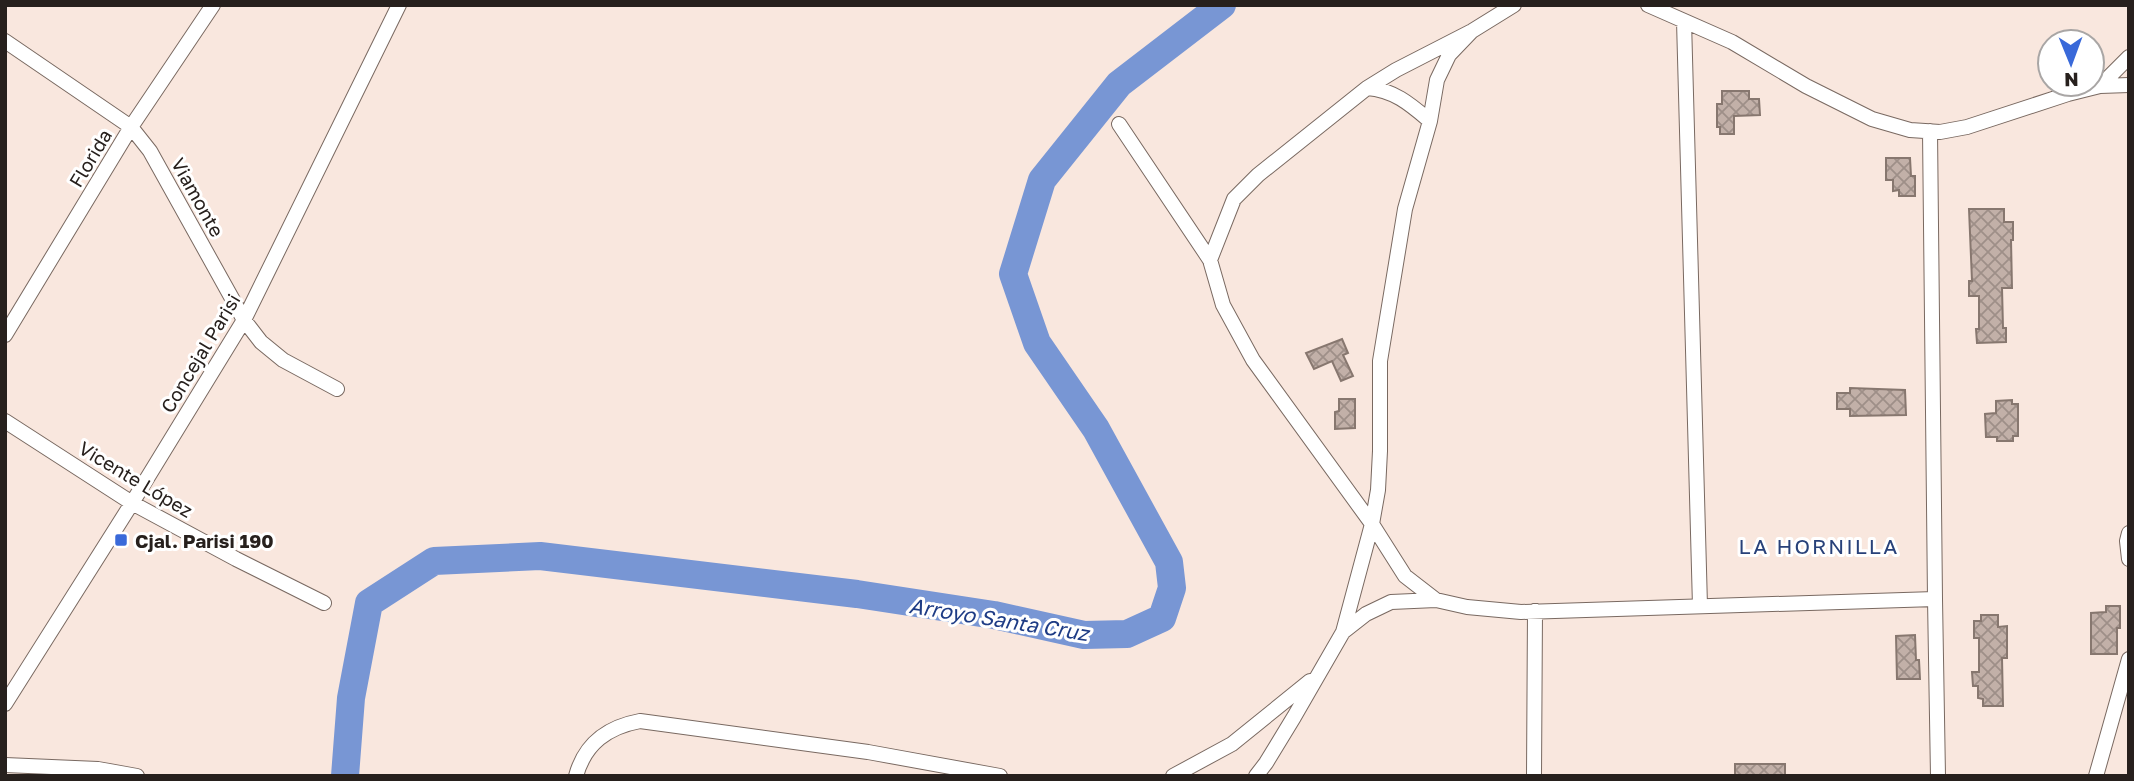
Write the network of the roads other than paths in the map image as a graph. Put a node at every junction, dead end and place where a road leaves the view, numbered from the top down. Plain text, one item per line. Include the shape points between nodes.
1 (213, 5) edge
2 (399, 5) edge
3 (1514, 5) edge
4 (1648, 5) edge
5 (1684, 21) junction
6 (1472, 31) junction
7 (5, 41) edge
8 (2129, 57) edge
9 (2106, 80) edge
10 (2129, 85) edge
11 (2106, 86) edge
12 (1367, 88) junction
13 (2056, 98) edge
14 (1430, 121) junction
15 (1119, 124) dead end
16 (131, 127) junction
17 (1930, 131) junction
18 (1210, 260) junction
19 (244, 320) junction
20 (5, 335) edge
21 (337, 389) dead end
22 (5, 421) edge
23 (132, 503) junction
24 (1372, 524) junction
25 (2129, 533) edge
26 (2129, 559) edge
27 (1934, 599) junction
28 (1436, 600) junction
29 (324, 603) dead end
30 (1700, 606) junction
31 (1535, 611) junction
32 (1343, 632) junction
33 (2129, 659) edge
34 (1320, 673) junction
35 (5, 704) edge
36 (5, 765) edge
37 (137, 776) edge
38 (576, 776) edge
39 (1000, 776) edge
40 (1173, 776) edge
41 (1256, 776) edge
42 (1534, 776) edge
43 (1938, 776) edge
44 (2096, 776) edge

1 - 16 street, Florida
2 - 19 street, Concejal Parisi
3 - 6 street
4 - 5 street
5 - 17 street via 1732,42 1872,120
5 - 30 street
6 - 12 street
6 - 14 street via 1449,55 1437,80
7 - 16 street, Viamonte
8 - 9 street
10 - 11 street
12 - 14 street via 1394,94
12 - 18 street via 1234,199
13 - 17 street via 1967,127
14 - 24 street via 1405,209 1384,326 1380,464
15 - 18 street
16 - 19 street, Viamonte via 150,151
16 - 20 street, Florida
17 - 27 street
18 - 24 street via 1223,305 1253,360
19 - 21 street, Viamonte via 261,342 284,360
19 - 23 street, Concejal Parisi
22 - 23 street, Vicente López
23 - 29 street, Vicente López
23 - 35 street, Concejal Parisi
24 - 28 street via 1405,576
24 - 32 street
25 - 26 street
27 - 30 street
27 - 43 street
28 - 31 street via 1467,607
28 - 32 street via 1391,602
30 - 31 street
31 - 42 street
32 - 34 street
33 - 44 street
34 - 40 street via 1232,744
34 - 41 street
36 - 37 street via 98,769
38 - 39 street via 593,742 622,724 640,721 868,752

